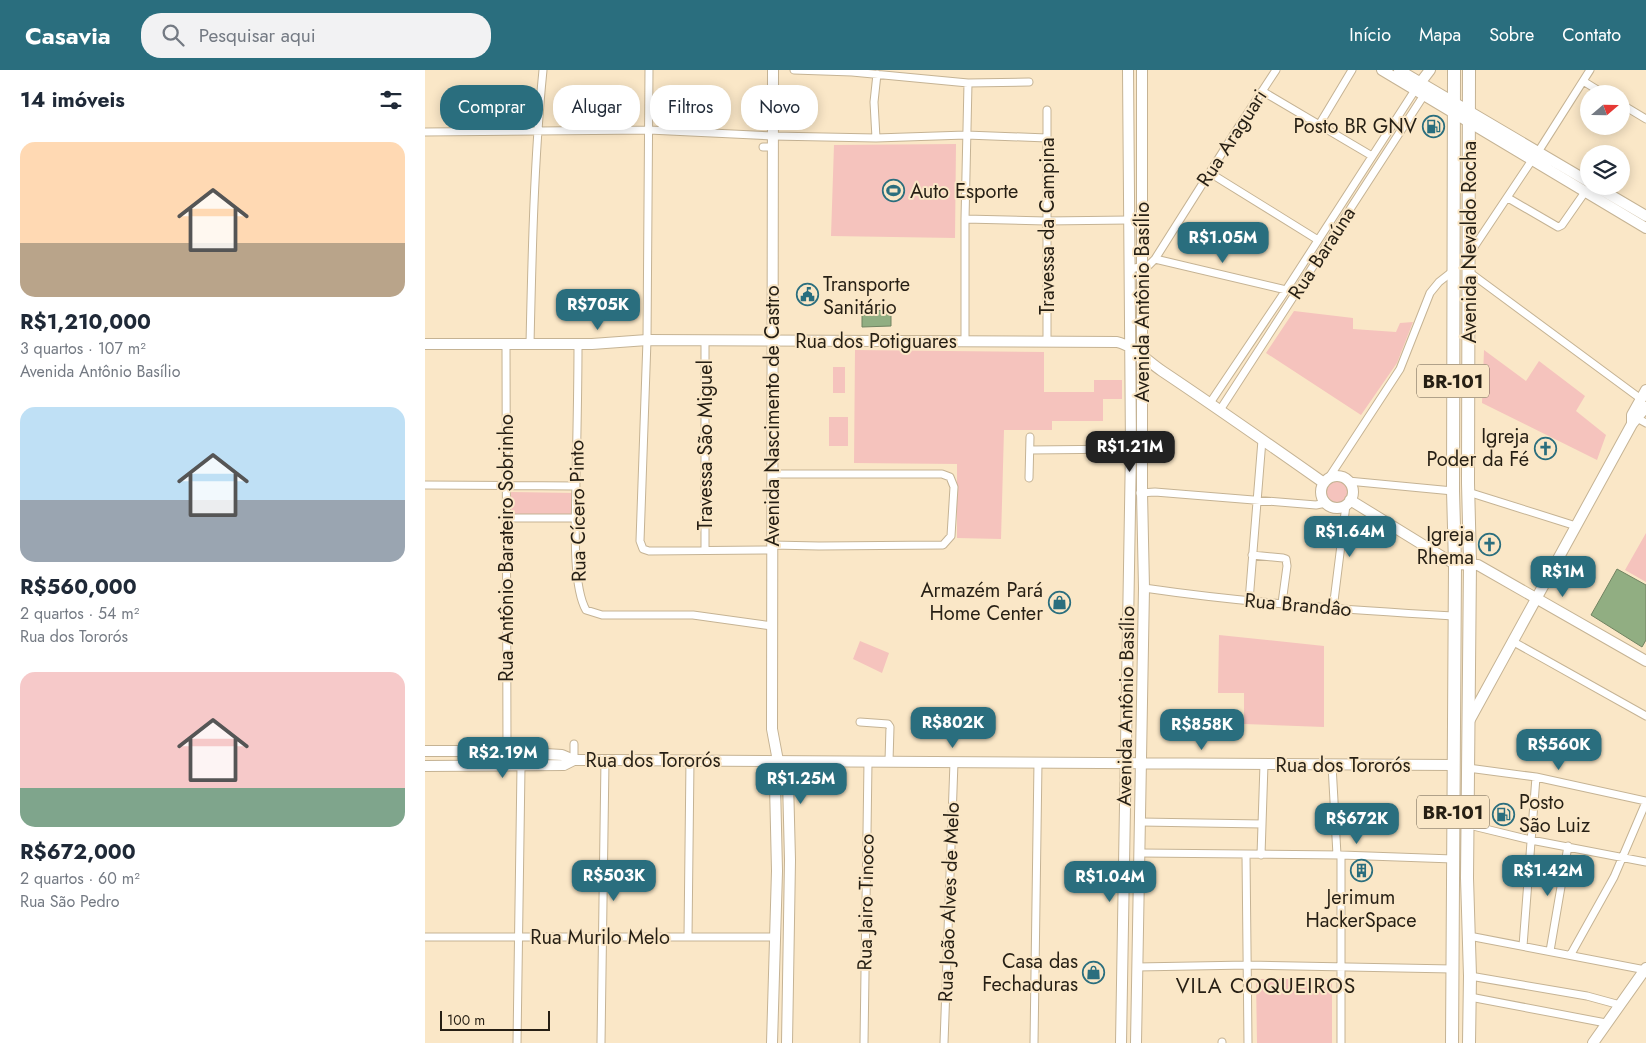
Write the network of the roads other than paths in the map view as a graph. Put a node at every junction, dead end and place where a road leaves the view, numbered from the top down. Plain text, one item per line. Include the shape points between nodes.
1 (543, 70) edge
2 (649, 70) edge
3 (773, 70) edge
4 (794, 70) edge
5 (1128, 70) edge
6 (1142, 70) edge
7 (1276, 70) edge
8 (1352, 70) edge
9 (1382, 70) edge
10 (1399, 70) edge
11 (1430, 70) edge
12 (1454, 70) edge
13 (1469, 70) edge
14 (1590, 70) edge
15 (852, 71) edge
16 (875, 73) edge
17 (905, 73) edge
18 (1583, 81) junction
19 (1029, 82) dead end
20 (968, 83) junction
21 (1589, 85) edge
22 (1420, 89) junction
23 (1262, 91) junction
24 (1454, 108) junction
25 (1630, 109) edge
26 (1047, 110) dead end
27 (1469, 117) junction
28 (1646, 119) edge
29 (1319, 125) junction
30 (649, 130) junction
31 (425, 132) edge
32 (537, 132) junction
33 (966, 135) junction
34 (772, 136) junction
35 (876, 138) junction
36 (1047, 138) junction
37 (1372, 156) junction
38 (1535, 156) junction
39 (1210, 173) junction
40 (1580, 183) edge
41 (1582, 195) edge
42 (1599, 195) edge
43 (1610, 195) edge
44 (1508, 198) junction
45 (1344, 200) junction
46 (1353, 206) junction
47 (1646, 216) edge
48 (965, 219) junction
49 (1129, 220) junction
50 (1046, 221) junction
51 (1646, 228) edge
52 (1318, 240) junction
53 (1469, 256) junction
54 (1155, 259) junction
55 (1142, 268) junction
56 (1130, 269) junction
57 (1453, 271) junction
58 (1469, 272) junction
59 (1286, 290) junction
60 (647, 340) junction
61 (771, 340) junction
62 (705, 341) junction
63 (965, 341) junction
64 (1047, 342) junction
65 (425, 344) edge
66 (506, 344) junction
67 (530, 344) junction
68 (578, 344) junction
69 (1130, 347) junction
70 (1143, 357) junction
71 (1644, 399) edge
72 (1210, 403) junction
73 (1220, 410) junction
74 (1637, 420) edge
75 (1030, 437) dead end
76 (1262, 440) junction
77 (1131, 449) junction
78 (1030, 450) junction
79 (772, 474) junction
80 (1029, 478) dead end
81 (1326, 481) junction
82 (1348, 481) junction
83 (506, 485) junction
84 (425, 486) edge
85 (576, 486) junction
86 (1453, 491) junction
87 (1142, 492) junction
88 (1468, 492) junction
89 (1130, 497) junction
90 (1257, 501) junction
91 (1325, 503) junction
92 (1348, 503) junction
93 (506, 518) junction
94 (576, 518) junction
95 (1576, 526) junction
96 (772, 547) junction
97 (705, 550) junction
98 (1252, 555) junction
99 (1470, 563) junction
100 (1455, 564) junction
101 (1144, 588) junction
102 (1537, 597) junction
103 (1249, 601) junction
104 (1282, 603) junction
105 (1333, 609) junction
106 (1453, 616) junction
107 (772, 626) junction
108 (1512, 641) junction
109 (1645, 658) edge
110 (1646, 716) edge
111 (860, 722) dead end
112 (1468, 724) junction
113 (574, 744) dead end
114 (425, 751) edge
115 (493, 751) junction
116 (507, 752) junction
117 (574, 760) junction
118 (605, 760) junction
119 (690, 760) junction
120 (778, 761) junction
121 (869, 762) junction
122 (889, 762) junction
123 (954, 762) junction
124 (1038, 762) junction
125 (1125, 764) junction
126 (1141, 764) junction
127 (1264, 764) junction
128 (1333, 765) junction
129 (1453, 765) junction
130 (425, 766) edge
131 (493, 766) junction
132 (521, 766) junction
133 (1468, 768) junction
134 (1536, 777) junction
135 (1646, 802) edge
136 (1141, 822) junction
137 (1262, 824) junction
138 (1469, 826) junction
139 (1531, 840) junction
140 (1567, 846) junction
141 (1141, 853) junction
142 (1246, 855) junction
143 (1339, 855) junction
144 (1261, 856) junction
145 (1623, 858) junction
146 (1453, 859) junction
147 (790, 860) junction
148 (1646, 862) edge
149 (777, 872) junction
150 (1469, 936) junction
151 (425, 937) edge
152 (603, 937) junction
153 (688, 937) junction
154 (775, 937) junction
155 (519, 938) junction
156 (1523, 946) junction
157 (1550, 951) junction
158 (1571, 954) junction
159 (1248, 965) junction
160 (1341, 966) junction
161 (1137, 967) junction
162 (1452, 969) junction
163 (1646, 969) edge
164 (1470, 976) junction
165 (774, 984) junction
166 (1470, 997) junction
167 (1620, 1005) junction
168 (788, 1007) junction
169 (1137, 1009) junction
170 (1121, 1020) junction
171 (1606, 1023) junction
172 (517, 1043) edge
173 (601, 1043) edge
174 (773, 1043) edge
175 (787, 1043) edge
176 (863, 1043) edge
177 (944, 1043) edge
178 (1034, 1043) edge
179 (1121, 1043) edge
180 (1136, 1043) edge
181 (1248, 1043) edge
182 (1341, 1043) edge
183 (1452, 1043) edge
184 (1469, 1043) edge
185 (1593, 1043) edge

1 - 32 street
2 - 30 street
3 - 34 main road, Avenida Nascimento de Castro
4 - 15 street
5 - 49 main road, Avenida Antônio Basílio
6 - 55 main road, Avenida Antônio Basílio
7 - 23 street, Rua Araguari
8 - 29 street
9 - 22 main road
10 - 22 main road
11 - 22 main road, Rua Baraúna
12 - 24 highway, Avenida Nevaldo Rocha / BR-101
13 - 27 highway, Avenida Nevaldo Rocha / BR-101
14 - 18 street
15 - 16 street
16 - 17 street
16 - 35 street
17 - 20 street
18 - 21 street
18 - 38 street
19 - 20 street
20 - 33 street
22 - 24 main road
22 - 37 street, Rua Baraúna
22 - 46 street, Rua Baraúna
23 - 29 street
23 - 39 street, Rua Araguari
24 - 27 main road
24 - 57 highway, Avenida Nevaldo Rocha / BR-101
25 - 28 street
26 - 36 street, Travessa da Campina
27 - 38 main road
27 - 53 highway, Avenida Nevaldo Rocha / BR-101
29 - 37 street
30 - 32 street
30 - 34 street
30 - 60 street
31 - 32 street
32 - 67 street
33 - 35 street
33 - 36 street
33 - 48 street
34 - 35 street
34 - 61 main road, Avenida Nascimento de Castro via 767,147
36 - 50 street, Travessa da Campina
37 - 45 street, Rua Baraúna
38 - 40 main road
38 - 44 street
39 - 52 street
39 - 54 street, Rua Araguari
41 - 44 street via 1563,225 1558,226
42 - 51 main road
43 - 47 main road
44 - 53 street
45 - 46 street
45 - 52 street, Rua Baraúna
46 - 73 street, Rua Baraúna
48 - 50 street
48 - 63 street
49 - 50 street
49 - 56 main road, Avenida Antônio Basílio
50 - 64 street, Travessa da Campina
52 - 59 street, Rua Baraúna
53 - 58 highway, Avenida Nevaldo Rocha / BR-101
54 - 55 street, Rua Araguari
54 - 59 street
55 - 56 street, Rua Araguari
55 - 70 main road, Avenida Antônio Basílio
56 - 69 main road, Avenida Antônio Basílio
57 - 81 street via 1430,293 1400,369
57 - 86 highway, Avenida Nevaldo Rocha / BR-101
58 - 71 street
58 - 88 highway, Avenida Nevaldo Rocha / BR-101
59 - 72 street, Rua Baraúna
60 - 62 main road, Rua dos Potiguares
60 - 68 main road, Rua dos Potiguares
60 - 97 street via 640,541 643,549 649,551
61 - 62 main road, Rua dos Potiguares
61 - 63 main road, Rua dos Potiguares
61 - 79 main road, Avenida Nascimento de Castro
62 - 97 street, Travessa São Miguel
63 - 64 main road, Rua dos Potiguares
64 - 69 main road, Rua dos Potiguares via 1117,342
65 - 66 main road, Rua dos Potiguares
66 - 67 main road, Rua dos Potiguares
66 - 83 street, Rua Antônio Barateiro Sobrinho
67 - 68 main road, Rua dos Potiguares
68 - 85 street, Rua Cícero Pinto
69 - 70 main road, Rua dos Potiguares
69 - 77 main road, Avenida Antônio Basílio
70 - 72 main road, Rua dos Potiguares
70 - 87 main road, Avenida Antônio Basílio
71 - 74 main road
72 - 73 main road, Rua dos Potiguares
73 - 76 main road, Rua dos Potiguares
74 - 95 main road
75 - 78 street
76 - 81 main road, Rua dos Potiguares
76 - 90 street
77 - 78 street
77 - 89 main road, Avenida Antônio Basílio
78 - 80 street
79 - 96 main road, Avenida Nascimento de Castro
79 - 96 street via 946,474 954,487 951,536 940,546
81 - 82 main road via 1339,476
81 - 91 main road via 1321,496
82 - 86 street
82 - 92 main road via 1352,490
83 - 84 street
83 - 85 street
83 - 93 street, Rua Antônio Barateiro Sobrinho
85 - 94 street, Rua Cícero Pinto
86 - 100 highway, Avenida Nevaldo Rocha / BR-101
87 - 89 street
87 - 90 street
87 - 101 main road, Avenida Antônio Basílio
88 - 95 street
88 - 99 highway, Avenida Nevaldo Rocha / BR-101
89 - 125 main road, Avenida Antônio Basílio
90 - 91 street
90 - 98 street
91 - 92 main road via 1333,508
92 - 100 main road
92 - 105 street
93 - 94 street
93 - 116 street, Rua Antônio Barateiro Sobrinho
94 - 107 street, Rua Cícero Pinto via 578,588 583,604 590,612 603,615 693,615
95 - 102 main road
96 - 97 street
96 - 107 main road, Avenida Nascimento de Castro
98 - 103 street
98 - 104 street via 1287,561
99 - 100 main road
99 - 102 main road
99 - 112 highway, Avenida Nevaldo Rocha / BR-101
100 - 106 highway, Avenida Nevaldo Rocha / BR-101
101 - 103 street, Rua Brandâo
101 - 126 main road, Avenida Antônio Basílio
102 - 108 main road
102 - 109 main road
103 - 104 street, Rua Brandâo
104 - 105 street, Rua Brandâo
105 - 106 street, Rua Brandâo
106 - 129 highway, Avenida Nevaldo Rocha / BR-101
107 - 120 main road, Avenida Nascimento de Castro via 771,729
108 - 110 street
108 - 112 main road
111 - 122 street via 888,724
112 - 133 highway, Avenida Nevaldo Rocha / BR-101
113 - 117 street
114 - 115 main road, Rua dos Tororós
115 - 116 main road, Rua dos Tororós
115 - 131 main road
116 - 117 main road, Rua dos Tororós via 562,755
117 - 118 main road, Rua dos Tororós
117 - 132 main road, Rua dos Tororós via 564,765
118 - 119 main road, Rua dos Tororós
118 - 152 street
119 - 120 main road, Rua dos Tororós
119 - 153 street
120 - 121 main road, Rua dos Tororós
120 - 147 main road, Avenida Nascimento de Castro via 788,780
120 - 149 main road, Avenida Nascimento de Castro via 775,785
121 - 122 main road, Rua dos Tororós
121 - 176 street, Rua Jairo Tinoco
122 - 123 main road, Rua dos Tororós
123 - 124 main road, Rua dos Tororós
123 - 177 street, Rua João Alves de Melo
124 - 125 main road, Rua dos Tororós
124 - 178 street
125 - 126 main road, Rua dos Tororós
125 - 170 main road, Avenida Antônio Basílio
126 - 127 main road, Rua dos Tororós
126 - 136 main road, Avenida Antônio Basílio
127 - 128 main road, Rua dos Tororós
127 - 137 street
128 - 129 main road, Rua dos Tororós
128 - 143 street
129 - 146 highway, Avenida Nevaldo Rocha / BR-101
130 - 131 main road, Rua dos Tororós
131 - 132 main road, Rua dos Tororós
132 - 155 street
133 - 134 street
133 - 138 highway, Avenida Nevaldo Rocha / BR-101
134 - 135 street
134 - 139 street
135 - 145 street
136 - 137 street
136 - 141 main road, Avenida Antônio Basílio
137 - 144 street
138 - 139 street
138 - 150 highway, Avenida Nevaldo Rocha / BR-101
139 - 140 street
139 - 156 street
140 - 145 street
140 - 157 street
141 - 142 street
141 - 161 main road, Avenida Antônio Basílio
142 - 144 street
142 - 159 street
143 - 144 street
143 - 146 street
143 - 160 street
145 - 148 street
145 - 158 street
146 - 162 highway, Avenida Nevaldo Rocha / BR-101
147 - 149 main road
147 - 168 main road, Avenida Nascimento de Castro
149 - 154 main road, Avenida Nascimento de Castro
150 - 156 street
150 - 164 highway, Avenida Nevaldo Rocha / BR-101
151 - 155 street, Rua Murilo Melo
152 - 153 street, Rua Murilo Melo
152 - 155 street, Rua Murilo Melo
152 - 173 street
153 - 154 street, Rua Murilo Melo
154 - 165 main road, Avenida Nascimento de Castro
155 - 172 street
156 - 157 street
157 - 158 street
158 - 163 street
159 - 160 street
159 - 161 street
159 - 181 street
160 - 162 street
160 - 182 street
161 - 169 main road, Avenida Antônio Basílio
162 - 183 highway, Avenida Nevaldo Rocha / BR-101
163 - 167 main road
164 - 166 highway, Avenida Nevaldo Rocha / BR-101
164 - 167 street via 1587,996
165 - 168 main road
165 - 174 main road, Avenida Nascimento de Castro
166 - 171 street
166 - 184 highway, Avenida Nevaldo Rocha / BR-101
167 - 171 main road
168 - 175 main road, Avenida Nascimento de Castro
169 - 170 main road
169 - 180 main road, Avenida Antônio Basílio
170 - 179 main road, Avenida Antônio Basílio
171 - 185 main road

